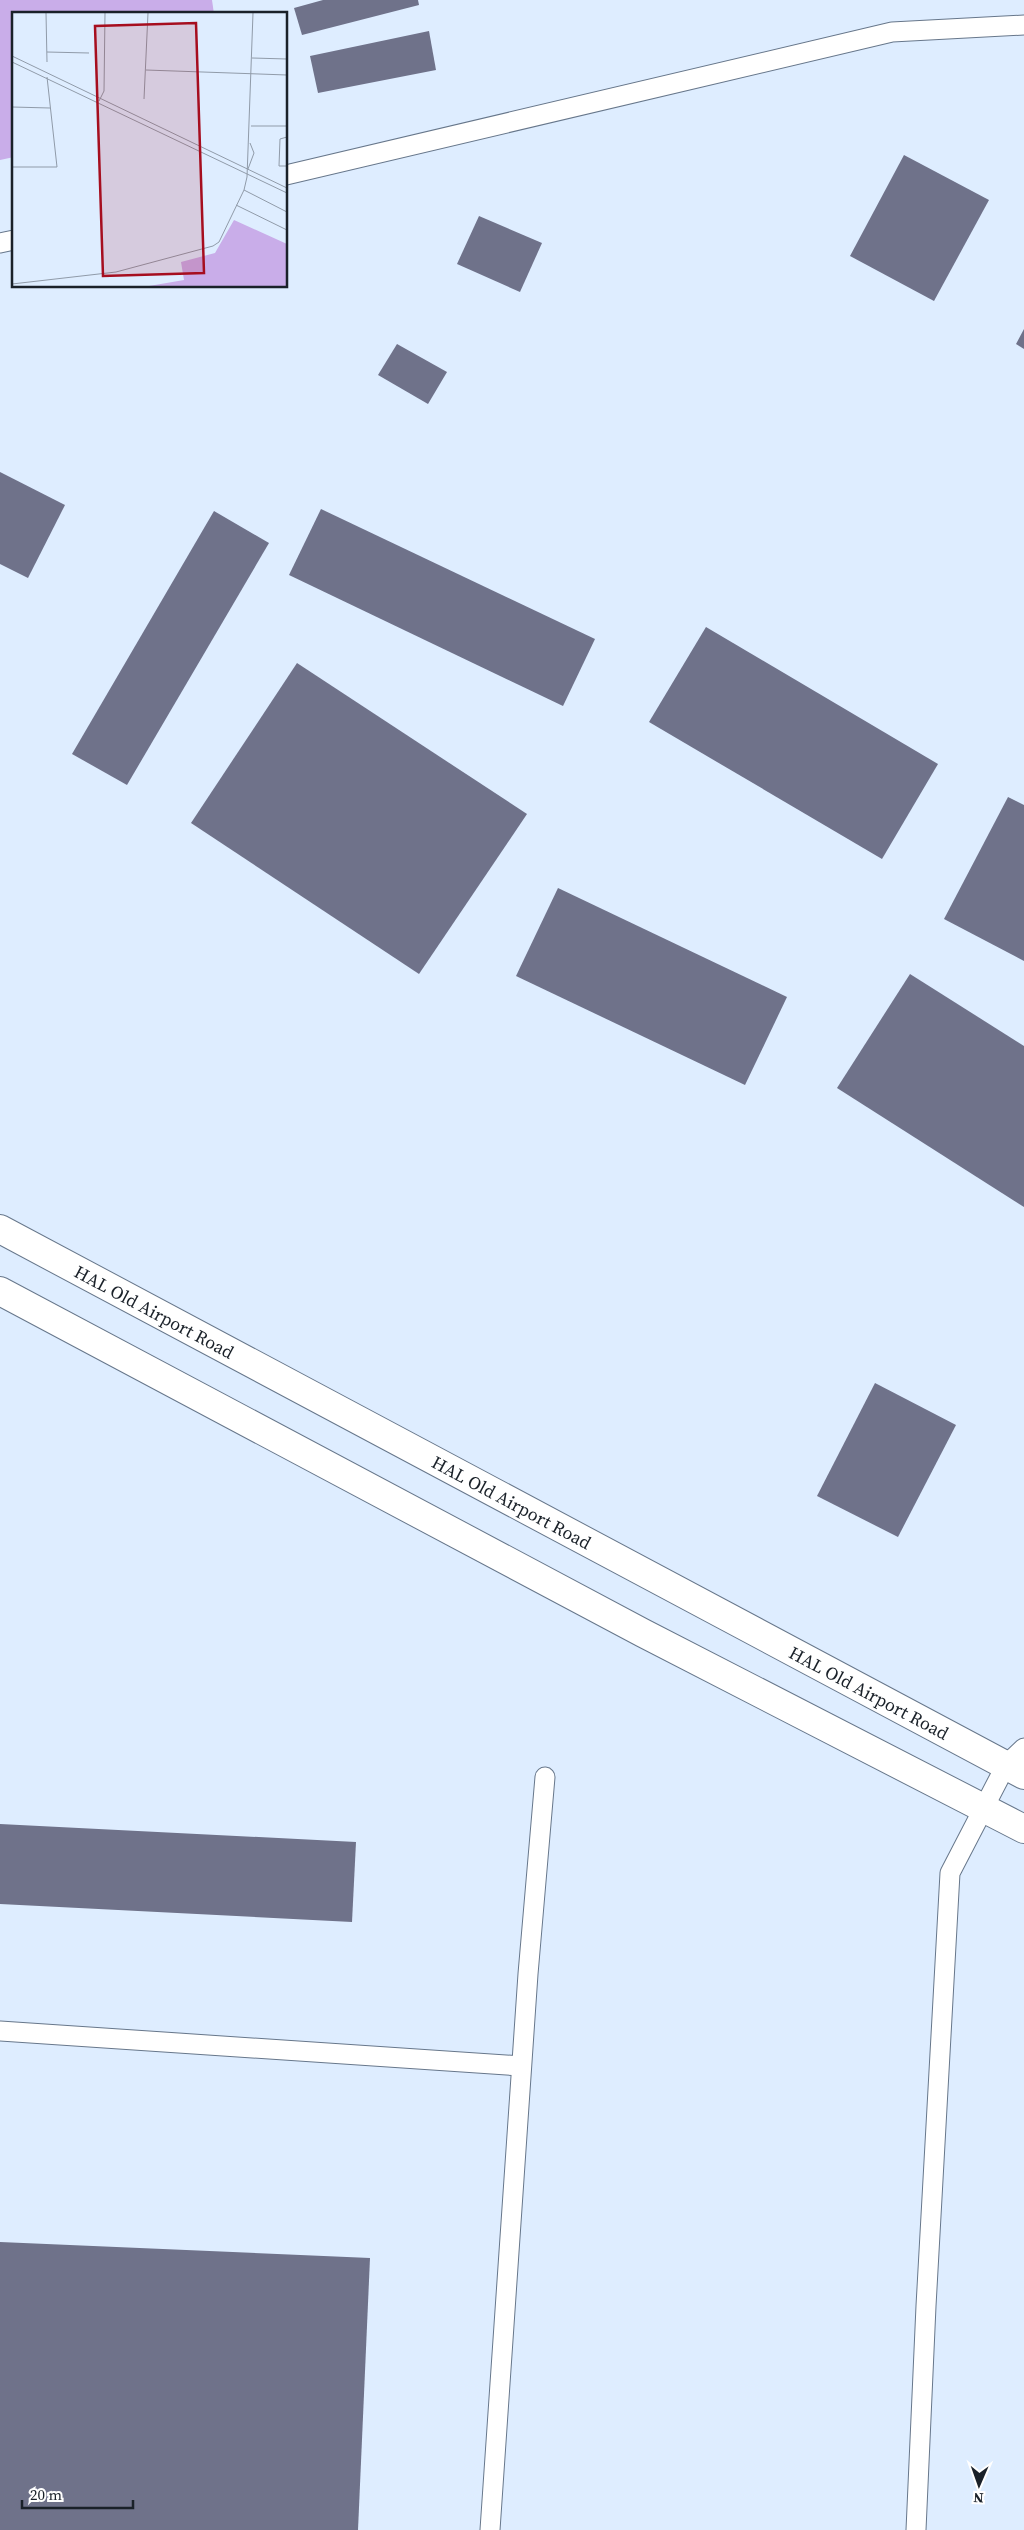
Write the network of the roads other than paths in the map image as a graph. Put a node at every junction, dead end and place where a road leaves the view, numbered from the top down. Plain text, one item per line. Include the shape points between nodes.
1 (1024, 25) edge
2 (288, 175) edge
3 (0, 1229) edge
4 (0, 1291) edge
5 (1018, 1763) edge
6 (546, 1777) dead end
7 (983, 1808) junction
8 (1024, 1829) edge
9 (0, 2031) edge
10 (522, 2066) junction
11 (490, 2530) edge
12 (916, 2530) edge

1 - 2 lane via 892,32
3 - 5 main road, HAL Old Airport Road
4 - 7 main road via 643,1633
5 - 7 lane
6 - 10 lane
7 - 8 main road
7 - 12 lane via 950,1873
9 - 10 lane
10 - 11 lane

